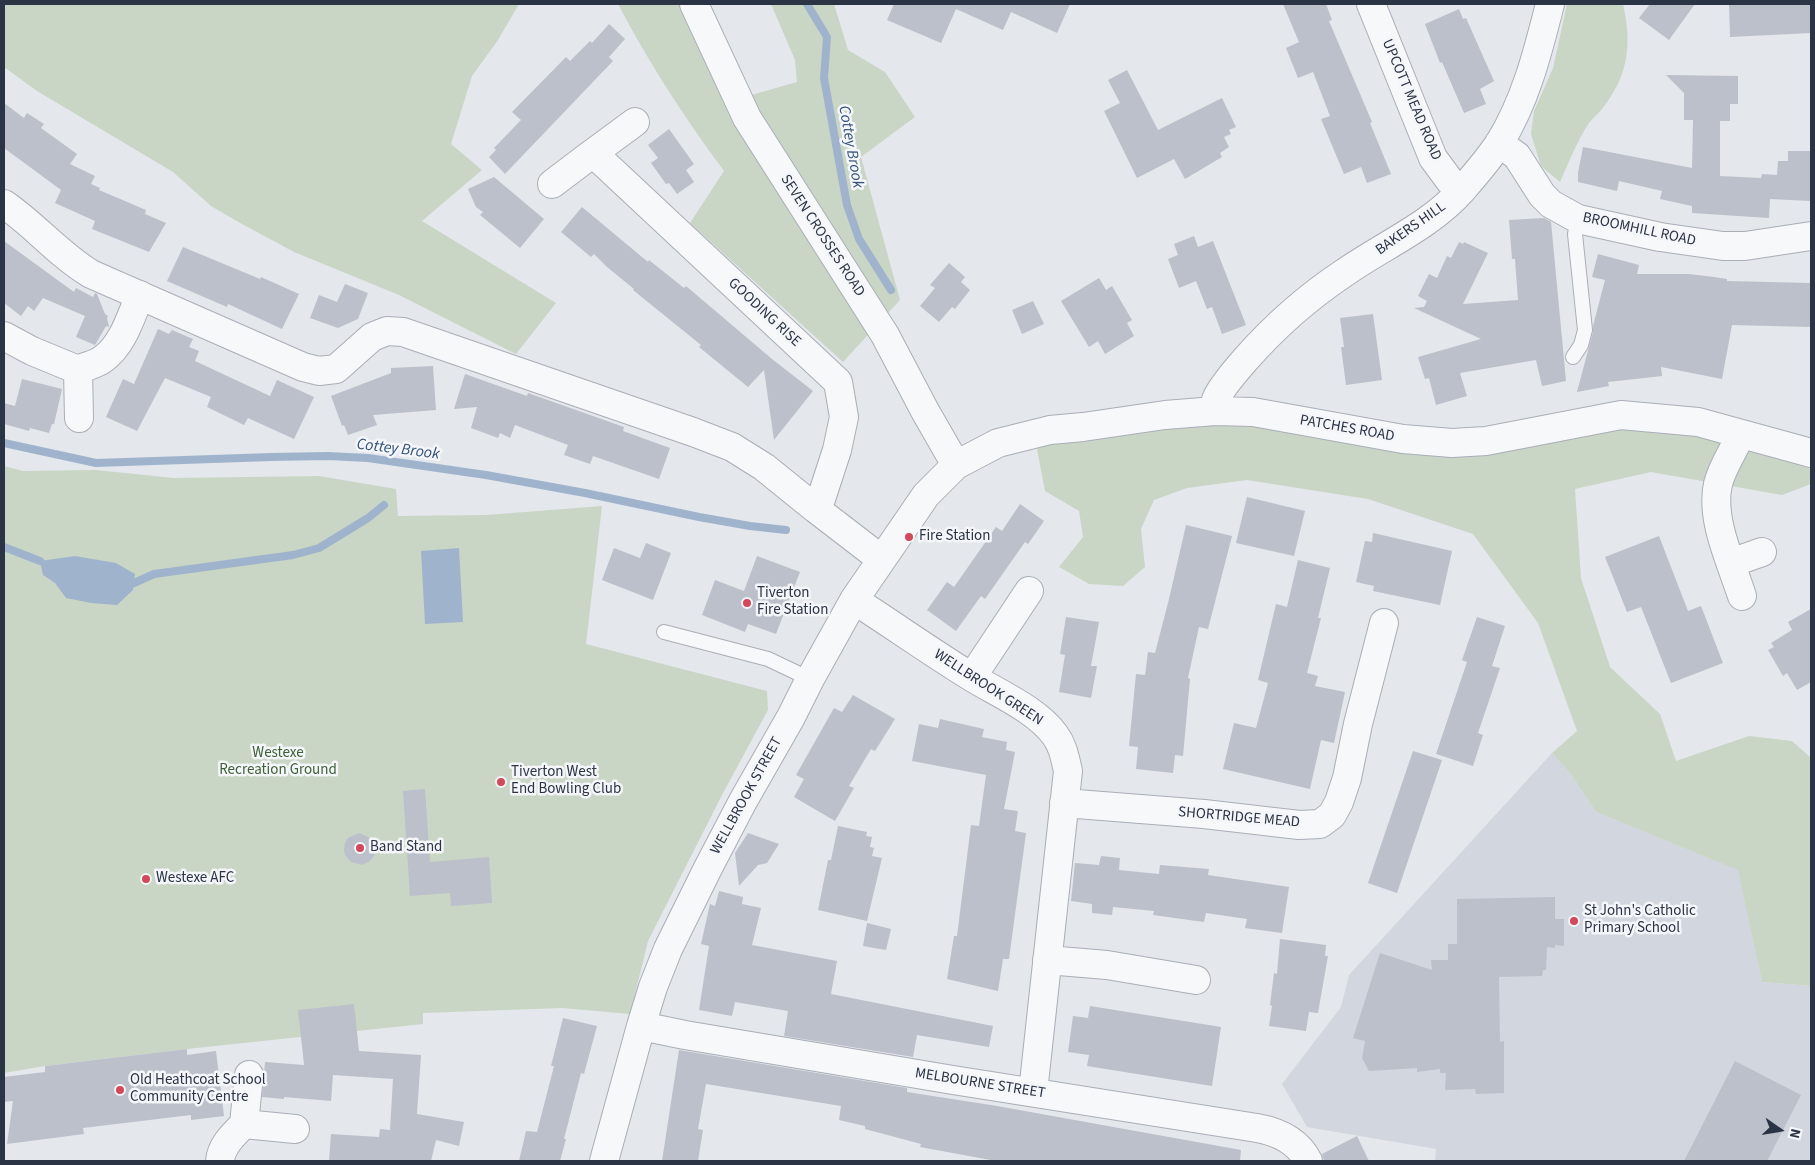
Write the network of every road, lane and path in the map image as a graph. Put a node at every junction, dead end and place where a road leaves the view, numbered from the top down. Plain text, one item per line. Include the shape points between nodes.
1 (694, 4) edge
2 (1371, 4) edge
3 (1550, 4) edge
4 (635, 122) dead end
5 (1499, 143) junction
6 (593, 153) junction
7 (552, 184) dead end
8 (1461, 191) junction
9 (4, 204) edge
10 (1578, 219) junction
11 (1811, 236) edge
12 (140, 295) junction
13 (4, 336) edge
14 (1573, 358) dead end
15 (78, 370) junction
16 (1215, 411) junction
17 (79, 418) dead end
18 (1741, 434) junction
19 (1811, 453) edge
20 (956, 465) junction
21 (816, 509) junction
22 (1762, 552) dead end
23 (881, 559) junction
24 (1731, 563) junction
25 (1028, 591) dead end
26 (1742, 596) dead end
27 (854, 600) junction
28 (1384, 623) dead end
29 (664, 632) dead end
30 (972, 677) junction
31 (810, 679) junction
32 (1064, 803) junction
33 (1047, 960) junction
34 (1196, 980) dead end
35 (640, 1026) junction
36 (249, 1076) dead end
37 (1033, 1092) junction
38 (244, 1124) junction
39 (296, 1129) dead end
40 (220, 1161) edge
41 (604, 1161) edge
42 (1308, 1161) edge

1 - 20 street, SEVEN CROSSES ROAD via 748,118 886,335
2 - 8 street, UPCOTT MEAD ROAD via 1433,158
3 - 5 street, BAKERS HILL via 1522,100
4 - 6 street
5 - 8 street, BAKERS HILL
5 - 10 street, BROOMHILL ROAD via 1517,156 1551,204
6 - 7 street
6 - 21 street, GOODING RISE via 838,382 844,417 835,457
8 - 16 street, BAKERS HILL via 1435,215 1306,301 1237,369 1216,399
9 - 12 street via 72,263
10 - 11 street, BROOMHILL ROAD via 1660,237 1723,246
10 - 14 lane via 1575,234 1585,330
12 - 15 street via 116,346 103,359
12 - 21 street via 303,367 319,371 336,368 372,337 387,331 403,332 732,447 764,467
13 - 15 street
15 - 17 street
16 - 18 street, PATCHES ROAD via 1254,412 1403,439 1452,443 1486,441 1622,415 1698,422
16 - 20 street, PATCHES ROAD via 1050,430 998,442
18 - 19 street, PATCHES ROAD
18 - 24 street via 1718,483 1716,509
20 - 23 street, WELLBROOK STREET via 926,495
21 - 23 street
22 - 24 street
23 - 27 street, WELLBROOK STREET
24 - 26 street
25 - 30 street
27 - 30 street, WELLBROOK GREEN
27 - 31 street, WELLBROOK STREET
28 - 32 street, SHORTRIDGE MEAD via 1340,802 1332,815 1320,824 1299,825
29 - 31 lane via 768,659
30 - 32 street, WELLBROOK GREEN via 1022,707 1054,735 1063,749 1068,771
31 - 35 street, WELLBROOK STREET via 668,948
32 - 33 street, WELLBROOK GREEN
33 - 34 street via 1107,965
33 - 37 street, WELLBROOK GREEN
35 - 37 street, MELBOURNE STREET
35 - 41 street, WELLBROOK STREET
36 - 38 street
37 - 42 street, MELBOURNE STREET via 1275,1131 1291,1141
38 - 39 street
38 - 40 street via 232,1136

